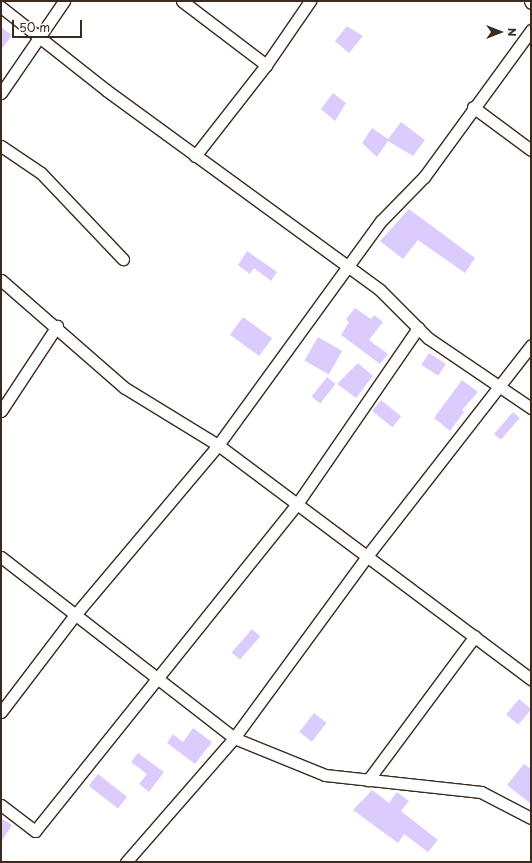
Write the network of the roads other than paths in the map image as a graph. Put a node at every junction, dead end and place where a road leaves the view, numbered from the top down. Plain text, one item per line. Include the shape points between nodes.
1 (64, 1) edge
2 (182, 1) edge
3 (310, 1) edge
4 (1, 7) edge
5 (531, 30) edge
6 (37, 36) junction
7 (266, 65) junction
8 (1, 92) edge
9 (473, 107) junction
10 (1, 146) edge
11 (531, 150) edge
12 (195, 156) junction
13 (123, 259) dead end
14 (348, 270) junction
15 (1, 280) edge
16 (57, 326) junction
17 (418, 328) junction
18 (531, 345) edge
19 (500, 386) junction
20 (531, 408) edge
21 (1, 411) edge
22 (218, 445) junction
23 (297, 504) junction
24 (367, 556) junction
25 (1, 557) edge
26 (75, 615) junction
27 (475, 636) junction
28 (531, 679) edge
29 (159, 680) junction
30 (1, 712) edge
31 (234, 738) junction
32 (368, 780) junction
33 (1, 805) edge
34 (531, 818) edge
35 (126, 862) edge

1 - 6 street
2 - 7 street
3 - 7 street
4 - 6 street
5 - 9 street
6 - 8 street
6 - 12 street
7 - 12 street
9 - 11 street
9 - 14 street via 424,177 381,220
10 - 13 street via 41,173
12 - 14 street
14 - 17 street via 380,290
14 - 22 street
15 - 16 street
16 - 21 street
16 - 22 street via 125,388
17 - 19 street
17 - 23 street
18 - 19 street
19 - 20 street
19 - 24 street
22 - 23 street
22 - 26 street
23 - 24 street
23 - 29 street
24 - 27 street
24 - 31 street
25 - 26 street
26 - 29 street
26 - 30 street
27 - 28 street
27 - 32 street
29 - 31 street
29 - 33 street via 35,831
31 - 32 street via 325,776
31 - 35 street
32 - 34 street via 481,792

